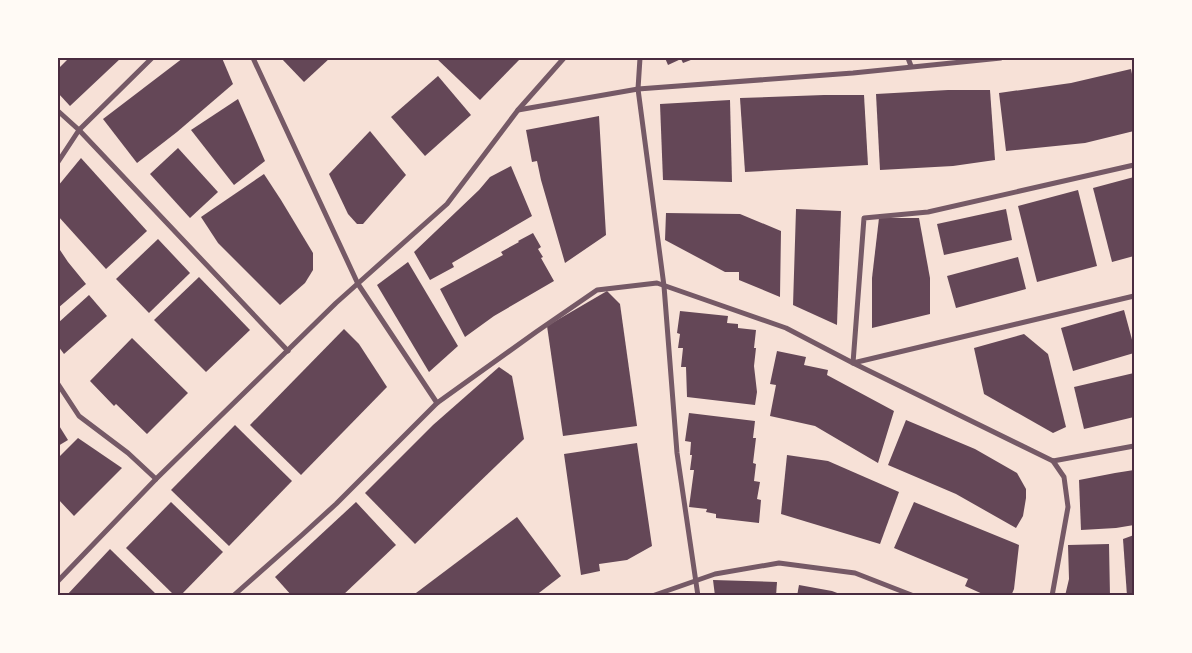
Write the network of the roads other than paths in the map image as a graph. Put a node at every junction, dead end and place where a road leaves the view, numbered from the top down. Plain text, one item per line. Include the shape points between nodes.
1 (152, 58) edge
2 (253, 58) edge
3 (564, 58) edge
4 (640, 58) edge
5 (908, 58) edge
6 (1001, 58) edge
7 (911, 66) junction
8 (638, 89) junction
9 (518, 110) junction
10 (58, 111) edge
11 (79, 130) junction
12 (58, 162) edge
13 (1134, 166) edge
14 (358, 284) junction
15 (664, 286) junction
16 (1134, 296) edge
17 (288, 351) junction
18 (853, 363) junction
19 (58, 384) edge
20 (437, 403) junction
21 (1134, 446) edge
22 (1053, 460) junction
23 (156, 480) junction
24 (58, 581) edge
25 (696, 581) junction
26 (233, 596) edge
27 (652, 596) edge
28 (698, 596) edge
29 (914, 596) edge
30 (1052, 596) edge

1 - 11 street
2 - 14 street
3 - 9 street
4 - 8 street
5 - 7 street
6 - 7 street
7 - 8 street
8 - 9 street
8 - 15 street
9 - 14 street via 447,204
10 - 11 street
11 - 12 street
11 - 17 street
13 - 18 street via 928,212 864,218
14 - 17 street
14 - 20 street
15 - 18 street via 786,328
15 - 20 street via 656,282 597,290
15 - 25 street via 677,453
16 - 18 street
17 - 23 street
18 - 22 street
19 - 23 street via 79,416 128,453
20 - 26 street via 336,504
21 - 22 street
22 - 30 street via 1064,477 1068,507
23 - 24 street
25 - 27 street
25 - 28 street
25 - 29 street via 715,574 779,563 855,573

